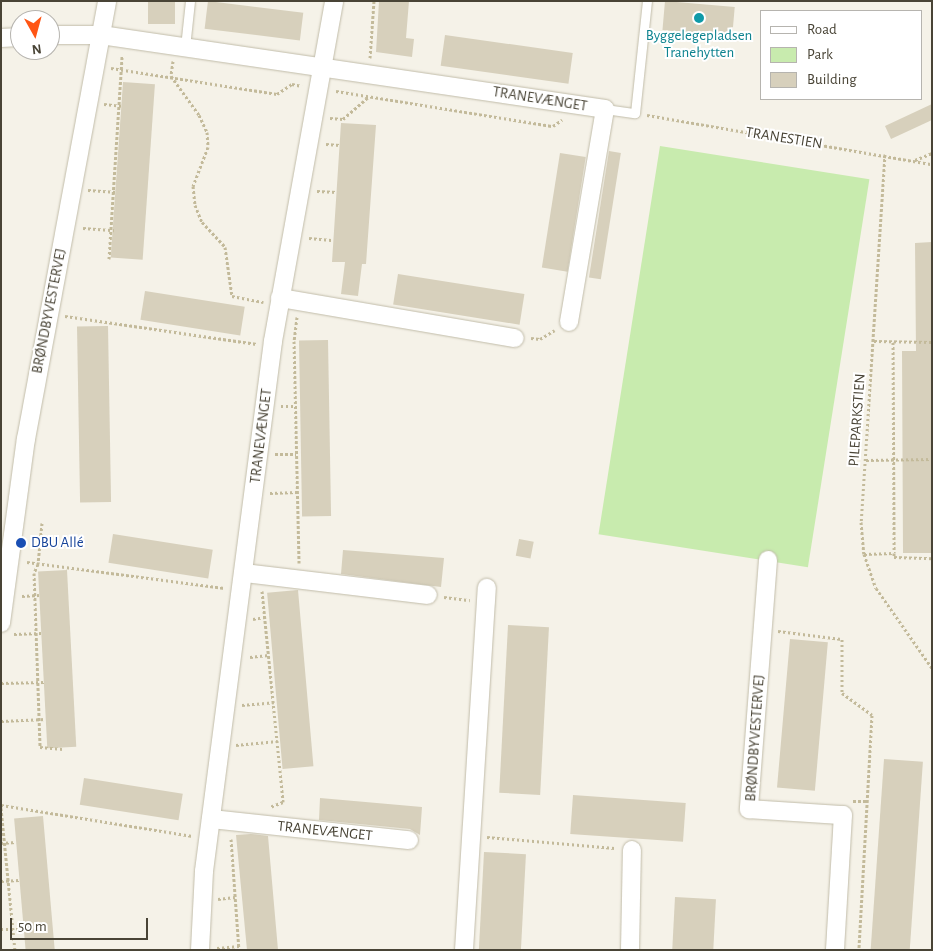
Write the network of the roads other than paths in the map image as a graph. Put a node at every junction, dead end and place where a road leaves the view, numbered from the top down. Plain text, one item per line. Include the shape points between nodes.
1 (107, 1) edge
2 (190, 1) edge
3 (334, 1) edge
4 (647, 1) edge
5 (60, 35) edge
6 (101, 35) junction
7 (180, 46) junction
8 (322, 66) junction
9 (605, 109) junction
10 (279, 301) junction
11 (570, 322) road end
12 (515, 338) road end
13 (768, 560) dead end
14 (249, 580) junction
15 (428, 595) road end
16 (487, 596) road end
17 (6, 628) edge
18 (211, 819) junction
19 (409, 840) dead end
20 (632, 850) road end
21 (206, 949) edge
22 (464, 950) edge
23 (630, 950) edge
24 (835, 950) edge

1 - 6 street, BRØNDBYVESTERVEJ
2 - 7 lane
3 - 8 street, TRANEVÆNGET
4 - 9 lane via 635,113
5 - 6 street, TRANEVÆNGET
6 - 7 street, TRANEVÆNGET
6 - 17 street, BRØNDBYVESTERVEJ via 49,313 8,560
7 - 8 street, TRANEVÆNGET
8 - 9 street, TRANEVÆNGET
8 - 10 street, TRANEVÆNGET
9 - 11 street, TRANEVÆNGET
10 - 12 street
10 - 14 street, TRANEVÆNGET via 254,493
13 - 24 street, BRØNDBYVESTERVEJ via 749,809 843,815
14 - 15 street via 299,580
14 - 18 street, TRANEVÆNGET via 226,706
16 - 22 street
18 - 19 street, TRANEVÆNGET
18 - 21 street, TRANEVÆNGET
20 - 23 street

